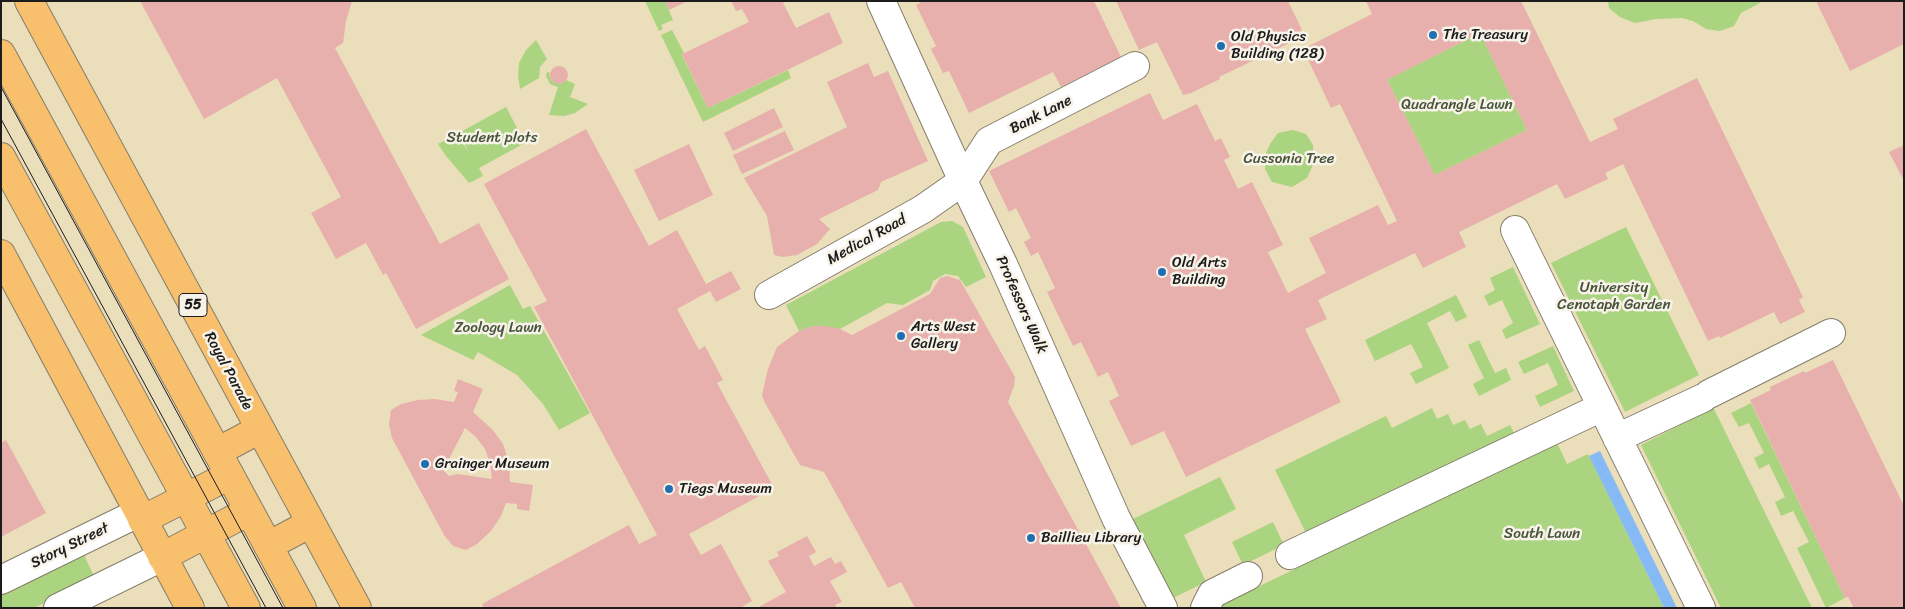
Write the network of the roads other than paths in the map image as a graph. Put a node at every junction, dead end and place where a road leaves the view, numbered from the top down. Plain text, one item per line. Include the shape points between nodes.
1 (30, 1) edge
2 (882, 2) edge
3 (1, 54) edge
4 (1135, 66) dead end
5 (1, 157) edge
6 (963, 181) junction
7 (1515, 230) dead end
8 (1, 254) edge
9 (769, 295) dead end
10 (1830, 333) dead end
11 (1602, 406) junction
12 (260, 429) junction
13 (1617, 438) junction
14 (223, 463) junction
15 (186, 498) junction
16 (249, 511) junction
17 (140, 516) junction
18 (311, 523) junction
19 (206, 534) junction
20 (268, 546) junction
21 (1290, 556) dead end
22 (162, 557) junction
23 (1248, 576) dead end
24 (1, 580) edge
25 (58, 608) edge
26 (190, 608) edge
27 (246, 608) edge
28 (302, 608) edge
29 (357, 608) edge
30 (1163, 608) edge
31 (1205, 608) edge
32 (1701, 608) edge

1 - 12 main road, Royal Parade / 55
2 - 6 street, Professors Walk
3 - 14 main road
4 - 6 street, Bank Lane via 989,141
5 - 15 main road
6 - 9 street, Medical Road via 923,209
6 - 30 street, Professors Walk via 1116,518
7 - 11 street
8 - 17 main road
10 - 13 street
11 - 13 street
11 - 21 street
12 - 14 main road
12 - 18 main road, Royal Parade / 55
13 - 32 street
14 - 15 main road
14 - 16 main road
15 - 17 main road
15 - 19 main road
16 - 19 main road
16 - 20 main road
17 - 22 main road
17 - 24 street, Story Street
18 - 20 main road
18 - 29 main road, Royal Parade / 55
19 - 22 main road
19 - 27 main road
20 - 28 main road
22 - 25 street
22 - 26 main road
23 - 31 street via 1212,594

